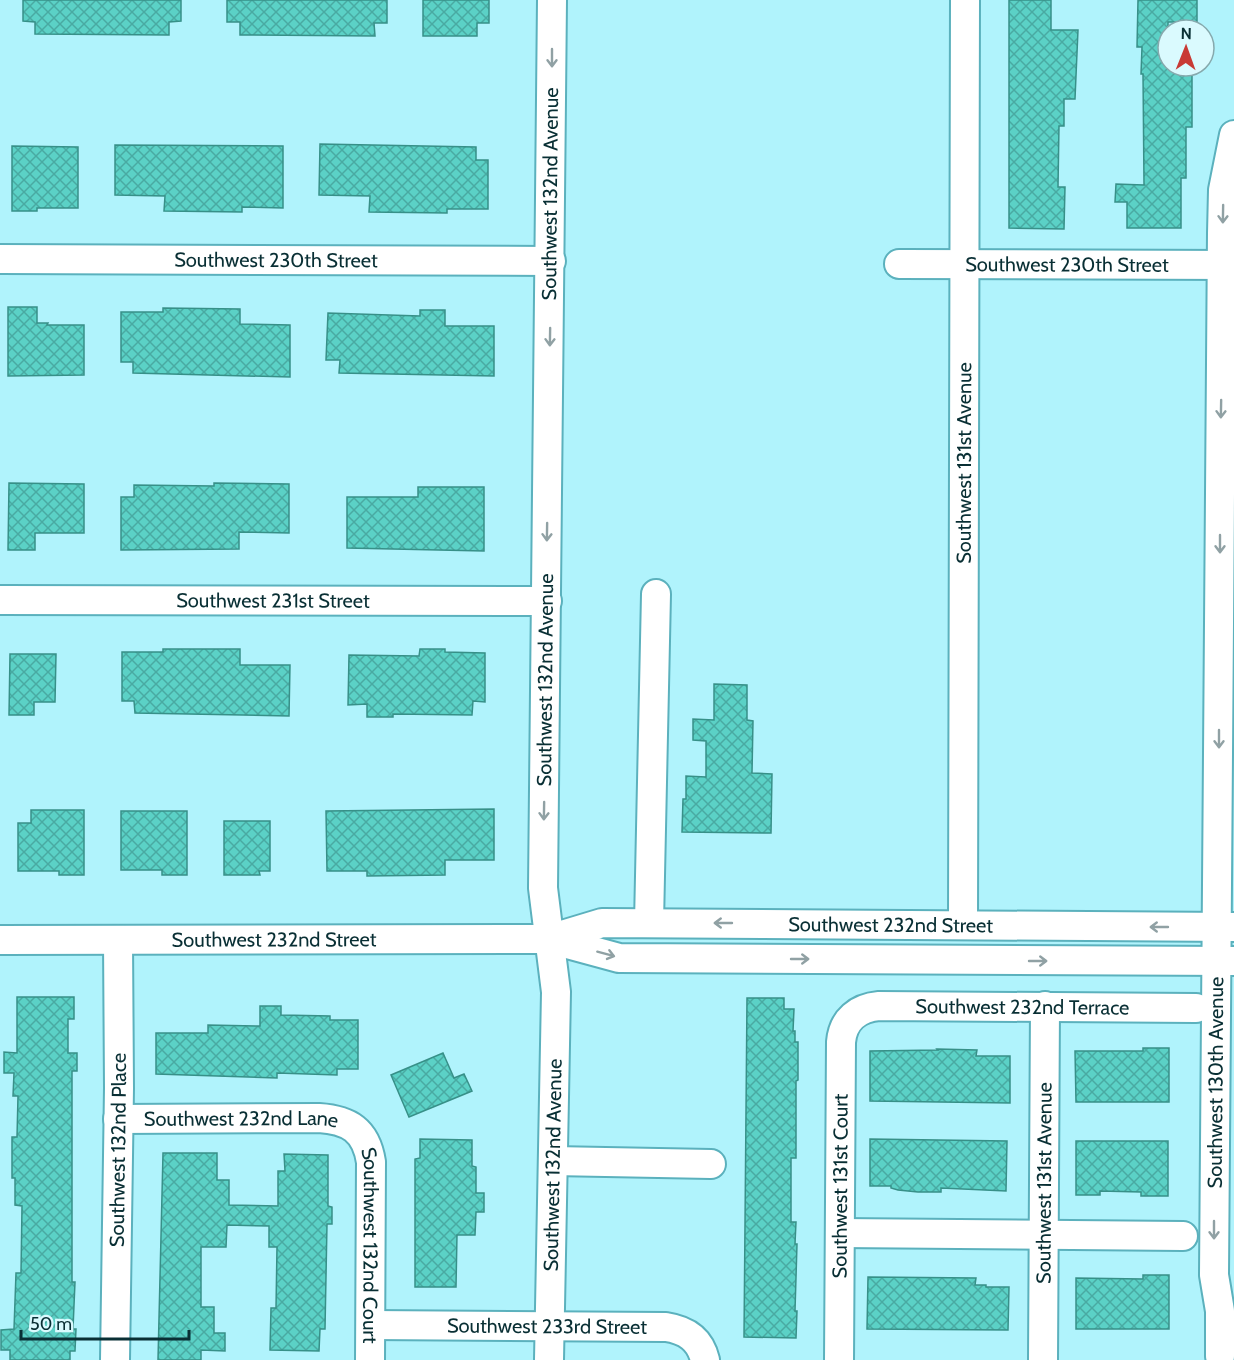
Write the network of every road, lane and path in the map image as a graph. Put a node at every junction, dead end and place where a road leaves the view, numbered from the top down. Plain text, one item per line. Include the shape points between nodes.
1 (552, 0) edge
2 (965, 0) edge
3 (1234, 135) edge
4 (0, 259) edge
5 (550, 261) junction
6 (899, 264) dead end
7 (965, 265) junction
8 (1228, 266) edge
9 (656, 594) dead end
10 (0, 600) edge
11 (547, 601) junction
12 (649, 923) junction
13 (963, 925) junction
14 (1226, 927) edge
15 (549, 939) junction
16 (0, 940) edge
17 (118, 940) junction
18 (1226, 961) edge
19 (1045, 1006) junction
20 (1196, 1008) dead end
21 (852, 1016) joint
22 (118, 1119) junction
23 (360, 1134) joint
24 (553, 1161) junction
25 (711, 1164) dead end
26 (840, 1233) junction
27 (1044, 1234) junction
28 (1183, 1236) dead end
29 (371, 1325) junction
30 (549, 1326) junction
31 (1211, 1358) edge
32 (115, 1360) edge
33 (370, 1360) edge
34 (549, 1360) edge
35 (705, 1360) edge
36 (839, 1360) edge
37 (1043, 1360) edge

1 -> 5 street, Southwest 132nd Avenue
2 - 7 street, Southwest 131st Avenue
3 -> 8 street, Southwest 130th Avenue via 1223,190
4 - 5 street, Southwest 230th Street
5 -> 11 street, Southwest 132nd Avenue
6 - 7 street, Southwest 230th Street
7 - 8 street, Southwest 230th Street
7 - 13 street, Southwest 131st Avenue
8 -> 14 street, Southwest 130th Avenue
9 - 12 street
10 - 11 street, Southwest 231st Street
11 -> 15 street, Southwest 132nd Avenue via 543,888
13 -> 12 street, Southwest 232nd Street
12 - 15 street, Southwest 232nd Street via 602,923
14 -> 13 street, Southwest 232nd Street
14 - 18 street, Southwest 130th Avenue
15 - 17 street, Southwest 232nd Street
15 -> 18 street, Southwest 232nd Street via 619,958
15 - 24 street, Southwest 132nd Avenue via 556,992
16 - 17 street, Southwest 232nd Street
17 - 22 street, Southwest 132nd Place
18 -> 31 street, Southwest 130th Avenue via 1215,1001 1214,1275 1220,1311
19 - 20 street, Southwest 232nd Terrace
19 - 21 street, Southwest 232nd Terrace via 879,1006
19 - 27 street, Southwest 131st Avenue
21 - 26 street, Southwest 131st Court via 841,1042
22 - 23 street, Southwest 232nd Lane via 319,1118 342,1121
22 - 32 street, Southwest 132nd Place
23 - 29 street, Southwest 132nd Court via 371,1162
24 - 25 street
24 - 30 street, Southwest 132nd Avenue
26 - 27 street
26 - 36 street, Southwest 131st Court
27 - 28 street
27 - 37 street, Southwest 131st Avenue
29 - 30 street, Southwest 233rd Street
29 - 33 street, Southwest 132nd Court
30 - 34 street, Southwest 132nd Avenue
30 - 35 street, Southwest 233rd Street via 677,1329 692,1336

